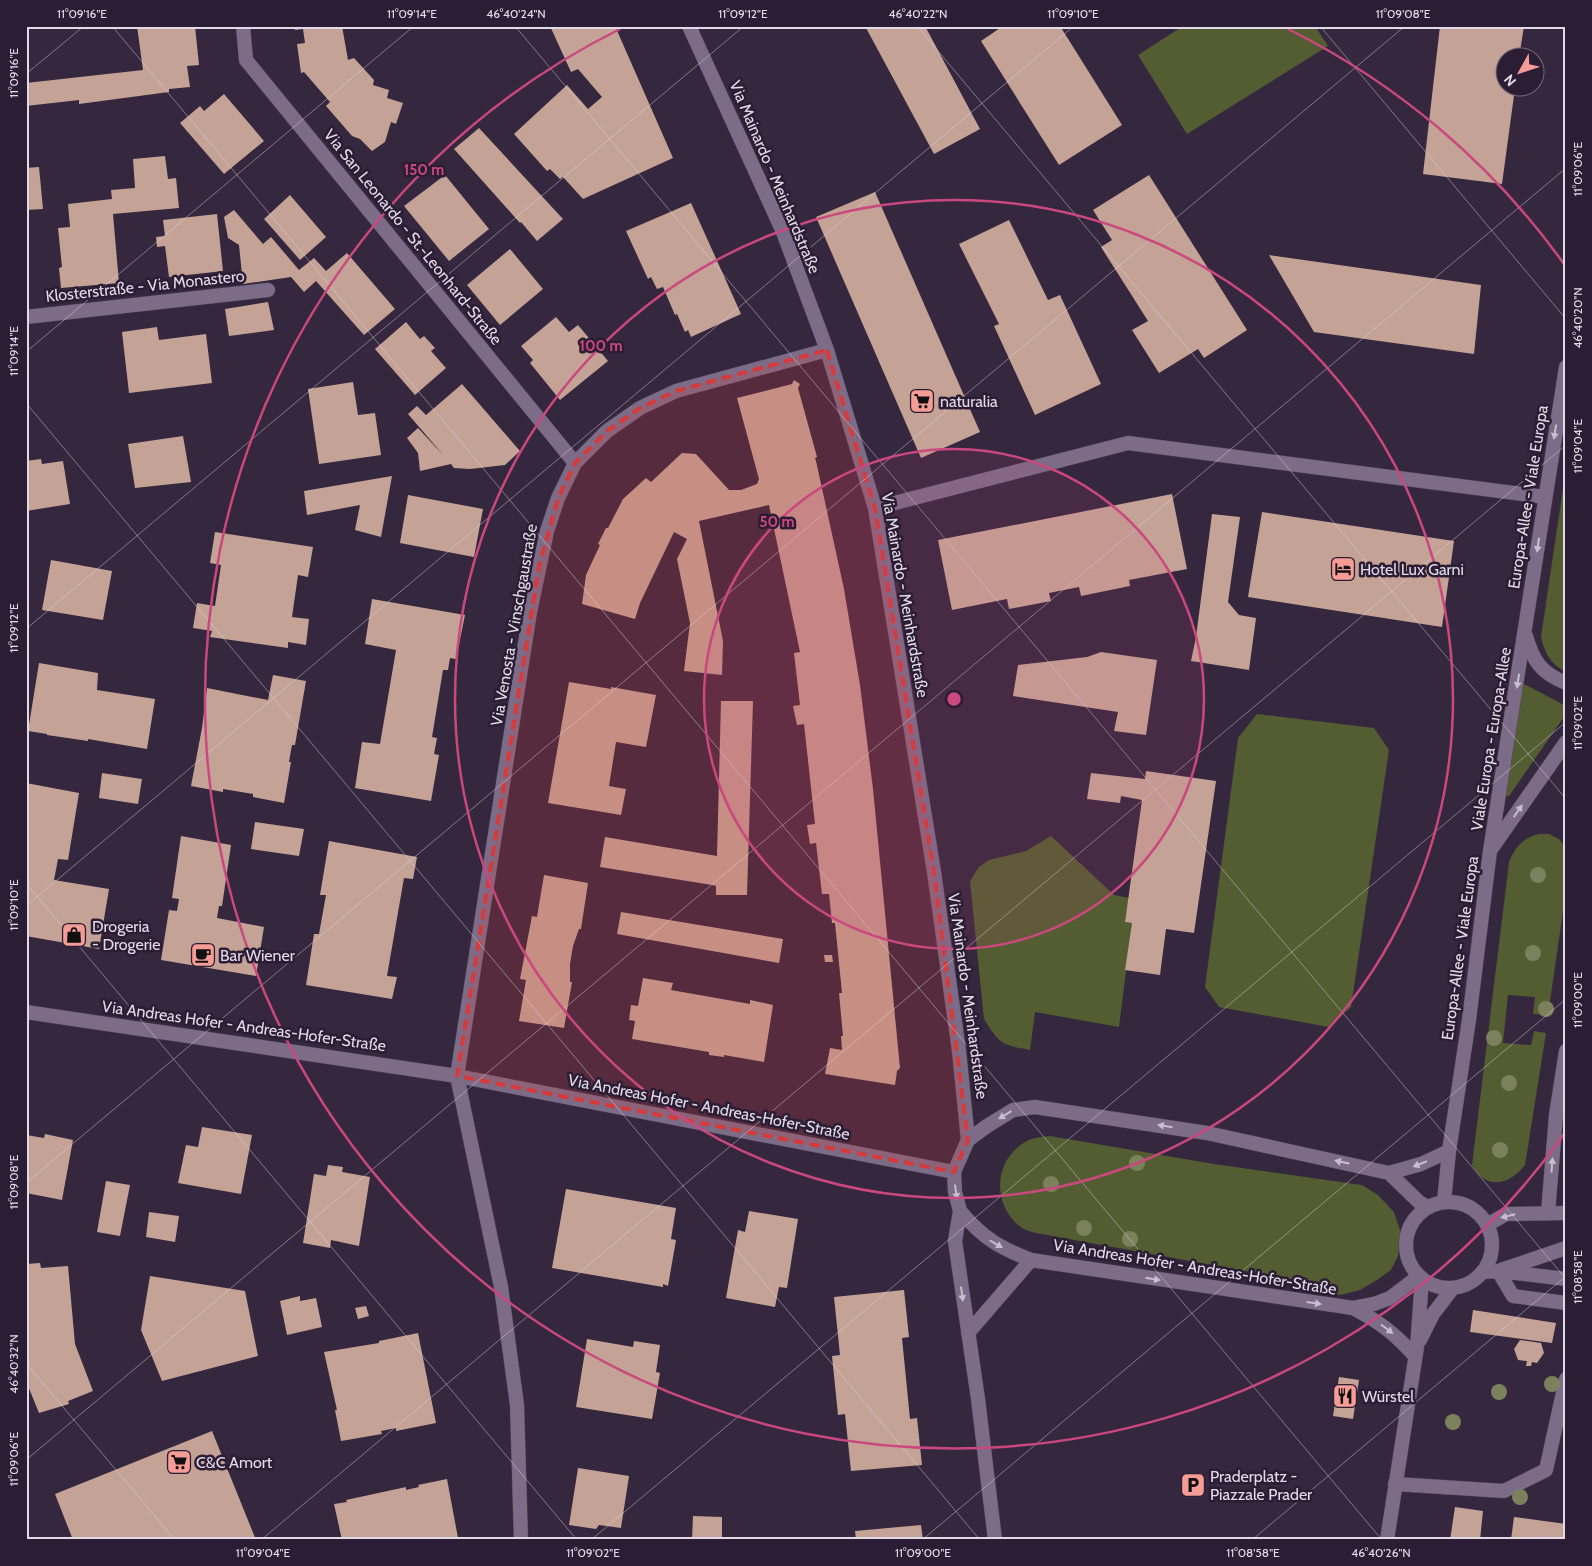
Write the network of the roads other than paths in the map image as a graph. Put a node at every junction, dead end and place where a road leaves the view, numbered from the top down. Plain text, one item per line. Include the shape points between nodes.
1 (244, 26) edge
2 (689, 26) edge
3 (268, 290) dead end
4 (26, 317) edge
5 (827, 350) junction
6 (1566, 367) edge
7 (575, 463) junction
8 (1545, 497) junction
9 (875, 508) junction
10 (1526, 633) junction
11 (1566, 683) edge
12 (1566, 742) edge
13 (1490, 851) junction
14 (26, 1012) edge
15 (1565, 1059) edge
16 (457, 1076) junction
17 (1556, 1115) junction
18 (1566, 1135) edge
19 (968, 1140) junction
20 (1448, 1151) junction
21 (954, 1172) junction
22 (1389, 1173) junction
23 (1444, 1202) junction
24 (1428, 1207) junction
25 (960, 1211) junction
26 (1566, 1213) edge
27 (1548, 1214) junction
28 (1488, 1225) junction
29 (1566, 1248) edge
30 (1031, 1260) junction
31 (1498, 1271) junction
32 (1483, 1272) junction
33 (1420, 1277) junction
34 (1566, 1280) edge
35 (1453, 1288) junction
36 (1566, 1303) edge
37 (1353, 1308) junction
38 (968, 1333) junction
39 (1416, 1351) junction
40 (1566, 1379) edge
41 (1395, 1484) junction
42 (520, 1540) edge
43 (995, 1540) edge
44 (1387, 1540) edge

1 - 7 street, Via San Leonardo - St.-Leonhard-Straße via 246,60
2 - 5 street, Via Mainardo - Meinhardstraße via 784,232
3 - 4 street, Klosterstraße - Via Monastero
5 - 7 street, Via Venosta - Vinschgaustraße via 676,391 640,408 606,431
5 - 9 street, Via Mainardo - Meinhardstraße
6 -> 8 street, Europa-Allee - Viale Europa
7 - 16 street, Via Venosta - Vinschgaustraße via 547,531 530,612
8 - 9 street via 1128,443
8 -> 10 street, Europa-Allee - Viale Europa
9 - 19 street, Via Mainardo - Meinhardstraße via 934,872
10 - 11 street via 1538,665
10 -> 13 street, Viale Europa - Europa-Allee
13 -> 12 street, Europa-Allee - Viale Europa
13 - 20 street, Europa-Allee - Viale Europa via 1469,1020
14 - 16 street, Via Andreas Hofer - Andreas-Hofer-Straße
15 - 17 street
16 - 21 street, Via Andreas Hofer - Andreas-Hofer-Straße
16 - 42 street via 501,1287 513,1375 517,1405
17 - 18 street
27 -> 17 street
19 - 21 street
22 -> 19 street via 1207,1133 1035,1107 1013,1110
20 -> 22 street via 1421,1164
20 - 23 street, Europa-Allee - Viale Europa
21 -> 25 street
22 - 24 street via 1418,1202
23 - 24 street
23 - 28 street via 1468,1205
24 - 33 street via 1413,1220 1406,1243 1411,1264
25 -> 30 street, Via Andreas Hofer - Andreas-Hofer-Straße via 992,1242
25 -> 38 street via 955,1241
26 - 27 street
27 -> 28 street via 1506,1214
28 - 32 street via 1492,1255
29 - 31 street
30 -> 37 street, Via Andreas Hofer - Andreas-Hofer-Straße
30 - 38 street, Via Andreas Hofer - Andreas-Hofer-Straße
31 - 32 street
31 - 34 street
31 - 36 street via 1513,1296
32 - 35 street via 1469,1284
33 - 35 street via 1438,1287
33 - 37 street via 1390,1298
33 - 39 street
35 - 39 street via 1432,1314
37 -> 39 street via 1378,1322
38 - 43 street
39 - 41 street
40 - 41 street via 1546,1470 1504,1491
41 - 44 street

